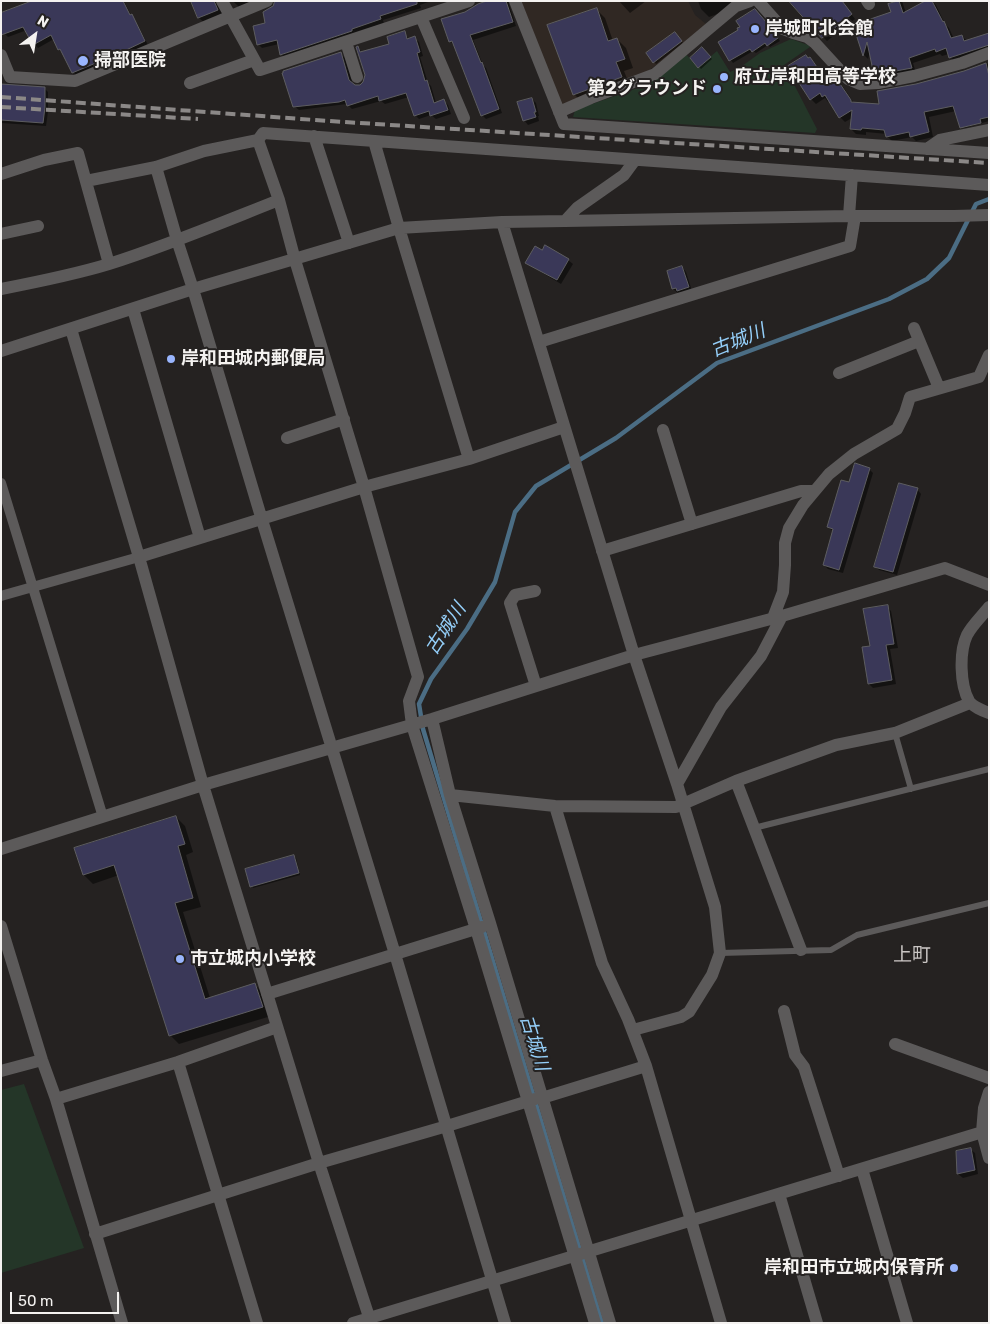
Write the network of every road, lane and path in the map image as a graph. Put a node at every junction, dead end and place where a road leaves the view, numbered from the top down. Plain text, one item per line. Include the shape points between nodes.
1 (222, 1) edge
2 (267, 1) edge
3 (468, 1) edge
4 (515, 1) edge
5 (750, 1) edge
6 (758, 1) edge
7 (421, 17) junction
8 (230, 18) junction
9 (346, 42) junction
10 (989, 53) edge
11 (1, 55) edge
12 (254, 60) junction
13 (357, 77) dead end
14 (190, 83) dead end
15 (559, 112) junction
16 (464, 118) dead end
17 (989, 130) edge
18 (314, 136) junction
19 (258, 140) junction
20 (374, 141) junction
21 (927, 149) junction
22 (989, 153) edge
23 (635, 160) junction
24 (156, 167) junction
25 (1, 174) edge
26 (852, 175) junction
27 (86, 181) junction
28 (989, 185) edge
29 (279, 200) junction
30 (989, 215) edge
31 (852, 216) junction
32 (565, 220) junction
33 (502, 222) junction
34 (38, 226) dead end
35 (399, 228) junction
36 (1, 234) edge
37 (177, 240) junction
38 (349, 243) junction
39 (295, 260) junction
40 (109, 264) junction
41 (1, 289) edge
42 (193, 289) junction
43 (133, 309) junction
44 (914, 328) dead end
45 (71, 329) junction
46 (919, 341) junction
47 (539, 342) junction
48 (1, 351) edge
49 (989, 356) edge
50 (839, 373) dead end
51 (939, 388) junction
52 (344, 419) junction
53 (564, 427) junction
54 (663, 430) dead end
55 (287, 438) dead end
56 (469, 459) junction
57 (1, 483) edge
58 (364, 487) junction
59 (814, 491) junction
60 (262, 520) junction
61 (692, 524) junction
62 (200, 538) junction
63 (602, 552) junction
64 (138, 557) junction
65 (989, 585) edge
66 (33, 588) junction
67 (535, 591) dead end
68 (1, 596) edge
69 (989, 607) edge
70 (778, 617) junction
71 (634, 655) junction
72 (536, 686) junction
73 (970, 702) junction
74 (989, 714) edge
75 (431, 719) junction
76 (413, 725) junction
77 (895, 733) junction
78 (332, 748) junction
79 (989, 769) edge
80 (736, 781) junction
81 (676, 784) junction
82 (204, 785) junction
83 (911, 789) junction
84 (450, 795) junction
85 (683, 803) junction
86 (555, 806) junction
87 (103, 817) junction
88 (754, 828) junction
89 (1, 849) edge
90 (989, 903) edge
91 (490, 923) junction
92 (1, 926) edge
93 (476, 929) junction
94 (801, 950) junction
95 (720, 953) junction
96 (395, 954) junction
97 (267, 994) junction
98 (784, 1010) dead end
99 (277, 1027) junction
100 (633, 1030) junction
101 (895, 1044) dead end
102 (42, 1060) junction
103 (178, 1062) junction
104 (646, 1066) junction
105 (1, 1071) edge
106 (989, 1078) edge
107 (989, 1092) edge
108 (542, 1098) junction
109 (56, 1100) junction
110 (528, 1101) junction
111 (447, 1126) junction
112 (985, 1131) edge
113 (989, 1158) edge
114 (318, 1163) junction
115 (862, 1169) junction
116 (839, 1176) junction
117 (779, 1194) junction
118 (218, 1195) junction
119 (691, 1221) junction
120 (95, 1234) junction
121 (581, 1253) junction
122 (492, 1280) junction
123 (370, 1320) edge
124 (122, 1323) edge
125 (257, 1323) edge
126 (353, 1323) edge
127 (505, 1323) edge
128 (595, 1323) edge
129 (610, 1323) edge
130 (721, 1323) edge
131 (817, 1323) edge
132 (907, 1323) edge

1 - 8 street
2 - 8 street
3 - 7 street
4 - 15 street
5 - 15 street via 736,6 655,74
6 - 10 street via 783,29 807,37 848,79 860,84 914,76 962,64
7 - 9 street
7 - 16 street
8 - 11 street via 75,81 10,77
8 - 12 street
9 - 12 street via 260,70
9 - 13 street
12 - 14 street
15 - 21 street via 564,124
17 - 21 street via 940,140
18 - 19 street via 263,133
18 - 20 street
18 - 38 street
19 - 24 street via 204,151
19 - 29 street
20 - 23 street
20 - 35 street
21 - 22 street
23 - 26 street
23 - 32 street via 624,176
24 - 27 street
24 - 37 street
25 - 27 street via 78,153
26 - 28 street
26 - 31 street
27 - 40 street
29 - 37 street
29 - 39 street
30 - 31 street
31 - 32 street
31 - 47 street via 850,246
32 - 33 street
33 - 35 street
33 - 47 street
34 - 36 street
35 - 38 street
35 - 56 street
37 - 40 street
37 - 42 street
38 - 39 street
39 - 42 street
39 - 52 street
40 - 41 street via 51,280
42 - 43 street
42 - 60 street
43 - 45 street
43 - 62 street
44 - 46 street
45 - 48 street
45 - 64 street
46 - 50 street
46 - 51 street
47 - 53 street
49 - 51 street via 979,377
51 - 59 street via 910,397 897,429 854,454
52 - 55 street
52 - 58 street
53 - 56 street
53 - 63 street
54 - 61 street
56 - 58 street
57 - 66 street
58 - 60 street
58 - 76 street via 418,677 409,701
59 - 61 street via 801,491
59 - 70 street via 789,528
60 - 62 street
60 - 78 street
61 - 63 street
62 - 64 street
63 - 71 street
64 - 66 street
64 - 82 street
65 - 70 street via 945,568
66 - 68 street
66 - 87 street
67 - 72 street via 515,595 510,603
69 - 73 street via 968,634 963,648 963,686
70 - 71 street
70 - 81 street via 761,656 721,707
71 - 72 street
71 - 81 street
72 - 75 street
73 - 74 street
73 - 77 street
75 - 76 street
75 - 84 street
76 - 78 street
76 - 93 street
77 - 80 street via 836,745
77 - 83 lane
78 - 82 street
78 - 96 street
79 - 83 lane
80 - 85 street
80 - 88 street
81 - 85 street
82 - 87 street
82 - 97 street
83 - 88 lane
84 - 86 street
84 - 91 street
85 - 86 street via 676,807
85 - 95 street via 715,907
86 - 100 street via 602,963
87 - 89 street
88 - 94 street
90 - 94 lane via 857,935 831,950
91 - 93 street
91 - 108 street
92 - 102 street
93 - 96 street
93 - 110 street
94 - 95 lane
95 - 100 street via 712,974 689,1012
96 - 97 street
96 - 111 street
97 - 99 street
98 - 116 street via 795,1055 804,1067
99 - 103 street
99 - 114 street
100 - 104 street
101 - 106 street
102 - 105 street
102 - 109 street
103 - 109 street
103 - 118 street
104 - 108 street
104 - 119 street
107 - 112 street via 984,1108
108 - 110 street
108 - 121 street
109 - 120 street
110 - 111 street
110 - 121 street
111 - 114 street
111 - 122 street
112 - 113 street
112 - 115 street
114 - 118 street
114 - 123 street
115 - 116 street
115 - 132 street
116 - 117 street
117 - 119 street
117 - 131 street
118 - 120 street
118 - 125 street
119 - 121 street
119 - 130 street
120 - 124 street
121 - 122 street
121 - 128 street
121 - 129 street
122 - 123 street
122 - 127 street
123 - 126 street

